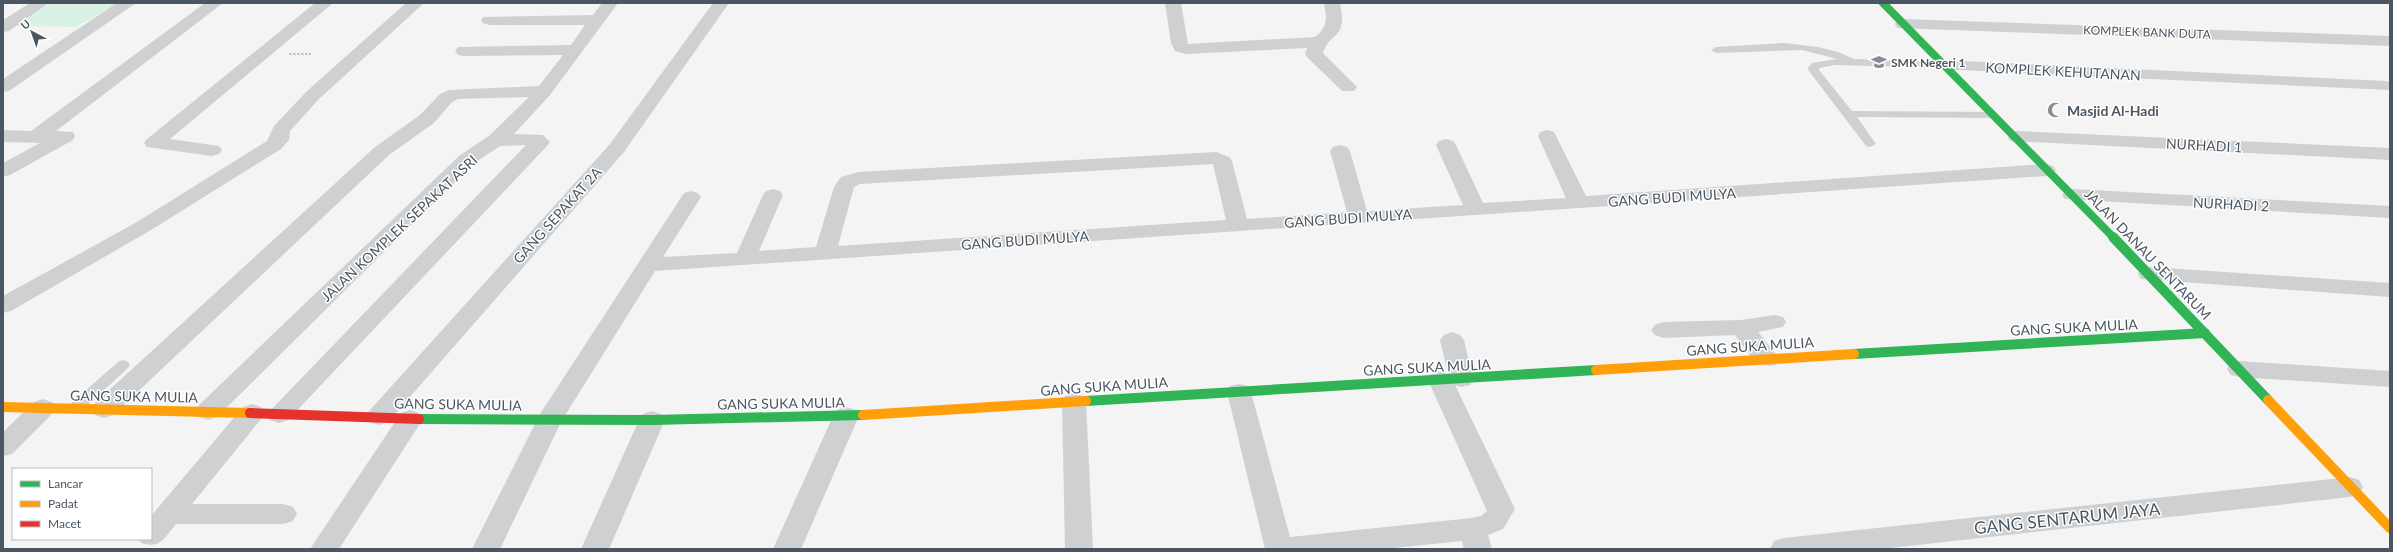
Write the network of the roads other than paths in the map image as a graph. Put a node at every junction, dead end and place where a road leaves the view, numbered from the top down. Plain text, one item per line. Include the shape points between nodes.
1 (41, 3) edge
2 (128, 3) edge
3 (215, 3) edge
4 (325, 3) edge
5 (416, 3) edge
6 (610, 3) edge
7 (721, 3) edge
8 (1173, 3) edge
9 (1332, 3) edge
10 (1883, 3) edge
11 (489, 20) dead end
12 (597, 20) junction
13 (1904, 24) junction
14 (3, 27) edge
15 (2390, 41) edge
16 (1322, 42) junction
17 (574, 50) junction
18 (1716, 50) dead end
19 (464, 51) dead end
20 (1855, 63) junction
21 (1942, 65) junction
22 (2385, 86) dead end
23 (3, 87) edge
24 (1348, 87) dead end
25 (544, 91) junction
26 (1849, 114) junction
27 (1994, 115) junction
28 (3, 136) edge
29 (1547, 136) dead end
30 (35, 137) junction
31 (2017, 137) junction
32 (496, 140) junction
33 (1870, 144) dead end
34 (1446, 145) dead end
35 (212, 150) dead end
36 (1340, 151) dead end
37 (2390, 154) edge
38 (2046, 170) junction
39 (3, 171) edge
40 (773, 195) dead end
41 (2072, 195) junction
42 (691, 197) dead end
43 (1579, 203) junction
44 (1476, 210) junction
45 (2390, 212) edge
46 (1359, 218) junction
47 (1238, 226) junction
48 (825, 253) junction
49 (745, 258) junction
50 (650, 264) junction
51 (2149, 274) junction
52 (2390, 290) edge
53 (3, 306) edge
54 (1775, 322) dead end
55 (1742, 327) junction
56 (1663, 330) dead end
57 (2205, 333) junction
58 (1452, 340) dead end
59 (1768, 359) junction
60 (123, 365) dead end
61 (2239, 369) junction
62 (2390, 379) edge
63 (1451, 380) junction
64 (1239, 392) junction
65 (1074, 402) junction
66 (3, 407) edge
67 (43, 408) junction
68 (74, 409) junction
69 (104, 409) junction
70 (208, 411) junction
71 (252, 413) junction
72 (279, 414) junction
73 (379, 416) junction
74 (846, 416) junction
75 (410, 419) junction
76 (550, 420) junction
77 (652, 420) junction
78 (3, 447) edge
79 (2350, 487) junction
80 (169, 514) junction
81 (284, 514) dead end
82 (2388, 525) edge
83 (152, 534) edge
84 (1475, 539) edge
85 (147, 540) edge
86 (140, 549) edge
87 (324, 549) edge
88 (486, 549) edge
89 (594, 549) edge
90 (787, 549) edge
91 (1079, 549) edge
92 (1279, 549) edge
93 (1284, 549) edge
94 (1784, 549) edge

1 - 14 street
2 - 23 street
3 - 30 street
4 - 35 street via 154,143
5 - 53 street via 313,95 281,130 279,140 274,146 144,226
6 - 12 street, JALAN KOMPLEK SEPAKAT ASRI
7 - 73 street, GANG SEPAKAT 2A via 617,148
8 - 16 street via 1179,43 1186,49
9 - 16 street via 1336,19 1332,31
10 - 13 street, JALAN DANAU SENTARUM
11 - 12 street
12 - 17 street, JALAN KOMPLEK SEPAKAT ASRI
13 - 15 street, KOMPLEK BANK DUTA
13 - 21 street, JALAN DANAU SENTARUM
16 - 24 street via 1315,48 1314,54
17 - 19 street
17 - 25 street, JALAN KOMPLEK SEPAKAT ASRI
18 - 20 lane via 1803,47 1840,55
20 - 21 lane, KOMPLEK KEHUTANAN
20 - 26 lane, KOMPLEK KEHUTANAN via 1824,63 1813,68
21 - 22 street, KOMPLEK KEHUTANAN
21 - 27 street, JALAN DANAU SENTARUM
25 - 32 street, JALAN KOMPLEK SEPAKAT ASRI
25 - 69 street via 455,94 448,97 427,119 382,151
26 - 27 lane
26 - 33 lane, KOMPLEK KEHUTANAN
27 - 31 street, JALAN DANAU SENTARUM
28 - 30 street
29 - 43 street
30 - 39 street via 66,136
31 - 37 street, NURHADI 1
31 - 38 street, JALAN DANAU SENTARUM
32 - 70 street, JALAN KOMPLEK SEPAKAT ASRI via 466,160
32 - 72 street via 536,139 540,142
34 - 44 street
36 - 46 street
38 - 41 street, JALAN DANAU SENTARUM
38 - 43 street, GANG BUDI MULYA
40 - 49 street
41 - 45 street, NURHADI 2
41 - 51 street, JALAN DANAU SENTARUM
42 - 50 street
43 - 44 street, GANG BUDI MULYA
44 - 46 street, GANG BUDI MULYA
46 - 47 street, GANG BUDI MULYA
47 - 48 street, GANG BUDI MULYA
47 - 48 street via 1222,161 1216,158 859,178 848,181 844,187
48 - 49 street, GANG BUDI MULYA
49 - 50 street, GANG BUDI MULYA
50 - 76 street
51 - 52 street
51 - 57 street, JALAN DANAU SENTARUM
54 - 55 street
55 - 56 street
55 - 59 street
57 - 59 street, GANG SUKA MULIA
57 - 61 street, JALAN DANAU SENTARUM
58 - 63 street
59 - 63 street, GANG SUKA MULIA
60 - 68 lane
61 - 62 street
61 - 79 street, JALAN DANAU SENTARUM
63 - 64 street, GANG SUKA MULIA
63 - 84 street via 1501,510 1494,522
64 - 65 street, GANG SUKA MULIA
64 - 92 street
65 - 74 street, GANG SUKA MULIA
65 - 91 street
66 - 67 street, GANG SUKA MULIA
67 - 68 street, GANG SUKA MULIA
67 - 78 street
68 - 69 street, GANG SUKA MULIA
69 - 70 street, GANG SUKA MULIA
70 - 71 street, GANG SUKA MULIA
71 - 72 street, GANG SUKA MULIA
71 - 80 street
72 - 73 street, GANG SUKA MULIA
73 - 75 street, GANG SUKA MULIA
74 - 77 street, GANG SUKA MULIA
74 - 90 street
75 - 76 street, GANG SUKA MULIA
75 - 87 street
76 - 77 street, GANG SUKA MULIA
76 - 88 street
77 - 89 street
79 - 82 street, JALAN DANAU SENTARUM
79 - 94 street, GANG SENTARUM JAYA
80 - 81 street
80 - 83 street
84 - 93 street
85 - 86 street

